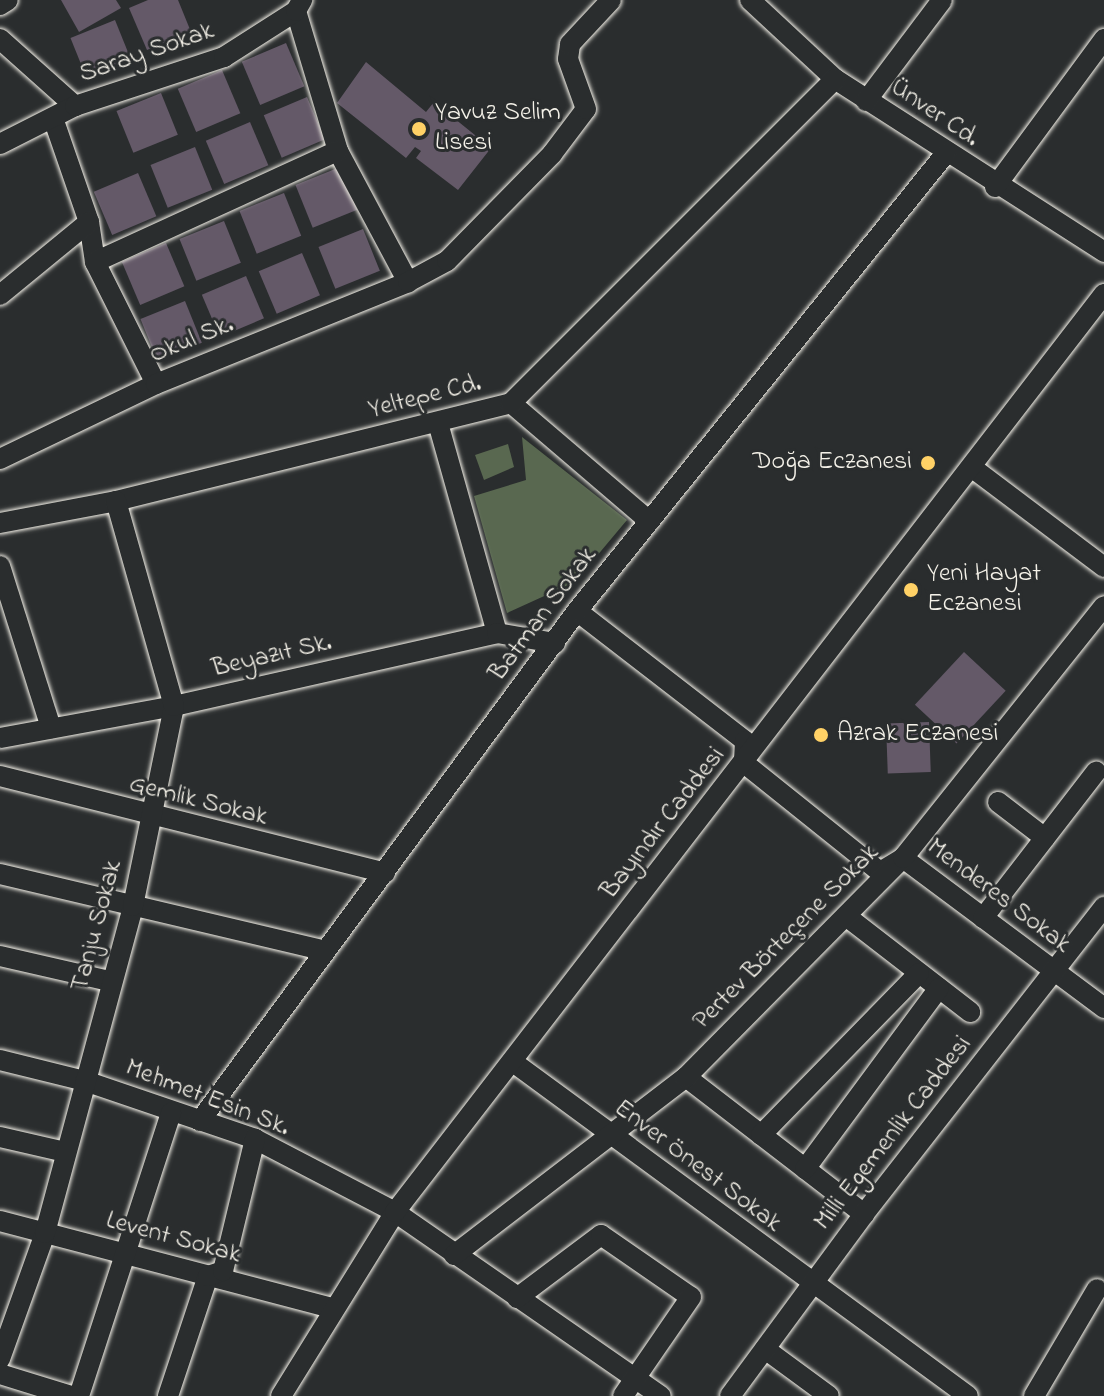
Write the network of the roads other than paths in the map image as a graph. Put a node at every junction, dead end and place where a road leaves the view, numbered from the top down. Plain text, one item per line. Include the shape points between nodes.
1 (8, 0) edge
2 (611, 0) edge
3 (750, 0) edge
4 (942, 0) edge
5 (0, 5) edge
6 (299, 5) edge
7 (0, 39) edge
8 (1104, 39) edge
9 (835, 79) junction
10 (866, 101) junction
11 (75, 106) junction
12 (53, 118) junction
13 (0, 144) edge
14 (338, 151) junction
15 (946, 153) junction
16 (995, 187) junction
17 (89, 222) junction
18 (1104, 252) edge
19 (95, 262) junction
20 (408, 282) junction
21 (1104, 294) edge
22 (0, 295) edge
23 (156, 384) junction
24 (511, 403) junction
25 (438, 423) junction
26 (0, 459) edge
27 (974, 469) junction
28 (116, 501) junction
29 (649, 521) junction
30 (0, 523) edge
31 (0, 566) edge
32 (1104, 567) edge
33 (1104, 606) edge
34 (577, 611) junction
35 (497, 633) junction
36 (555, 643) junction
37 (174, 706) junction
38 (51, 728) junction
39 (0, 738) edge
40 (744, 763) junction
41 (1096, 772) dead end
42 (0, 776) edge
43 (998, 802) dead end
44 (152, 818) junction
45 (1045, 838) junction
46 (903, 858) junction
47 (385, 873) junction
48 (0, 874) edge
49 (133, 906) junction
50 (1104, 907) edge
51 (846, 916) junction
52 (983, 918) junction
53 (325, 951) junction
54 (0, 956) edge
55 (1054, 971) junction
56 (919, 973) junction
57 (109, 981) junction
58 (939, 988) junction
59 (1104, 1008) edge
60 (970, 1012) dead end
61 (0, 1060) edge
62 (513, 1062) junction
63 (686, 1077) junction
64 (85, 1081) junction
65 (171, 1113) junction
66 (200, 1121) junction
67 (761, 1135) junction
68 (0, 1137) edge
69 (614, 1137) junction
70 (255, 1139) junction
71 (65, 1152) junction
72 (805, 1169) junction
73 (395, 1212) junction
74 (864, 1214) junction
75 (0, 1221) edge
76 (45, 1233) junction
77 (125, 1254) junction
78 (454, 1255) junction
79 (208, 1276) junction
80 (812, 1286) junction
81 (1097, 1289) dead end
82 (517, 1298) junction
83 (332, 1308) junction
84 (765, 1349) junction
85 (0, 1359) edge
86 (0, 1374) edge
87 (635, 1379) junction
88 (71, 1396) edge
89 (79, 1396) edge
90 (168, 1396) edge
91 (281, 1396) edge
92 (623, 1396) edge
93 (661, 1396) edge
94 (730, 1396) edge
95 (829, 1396) edge
96 (968, 1396) edge
97 (1034, 1396) edge

1 - 5 street
2 - 20 street, Okul Sk. via 570,44 568,59 586,109 552,154 447,261
3 - 9 street, Ünver Cd.
4 - 10 street
6 - 11 street, Saray Sokak via 224,57
6 - 14 street
7 - 11 street
8 - 16 street
9 - 10 street, Ünver Cd.
9 - 24 street, Yeltepe Cd.
10 - 15 street, Ünver Cd.
11 - 12 street, Saray Sokak
12 - 13 street, Saray Sokak
12 - 17 street
14 - 19 street
14 - 20 street
15 - 16 street, Ünver Cd.
15 - 29 street, Batman Sokak
16 - 18 street, Ünver Cd.
17 - 19 street
17 - 22 street
19 - 23 street
20 - 23 street, Okul Sk.
21 - 27 street, Bayındır Caddesi
23 - 26 street, Okul Sk.
24 - 25 street, Yeltepe Cd.
24 - 29 street
25 - 28 street, Yeltepe Cd.
25 - 35 street
27 - 32 street
27 - 40 street, Bayındır Caddesi
28 - 30 street, Yeltepe Cd.
28 - 37 street, Tanju Sokak
29 - 34 street, Batman Sokak
31 - 38 street
33 - 46 street, Pertev Börteçene Sokak
34 - 36 street, Batman Sokak
34 - 40 street, Menderes Sokak via 745,741
35 - 36 street, Beyazıt Sk.
35 - 37 street, Beyazıt Sk.
36 - 47 street, Batman Sokak
37 - 38 street, Beyazıt Sk.
37 - 44 street, Tanju Sokak
38 - 39 street, Beyazıt Sk.
40 - 46 street, Menderes Sokak via 880,872
40 - 62 street, Bayındır Caddesi
41 - 45 street
42 - 44 street, Gemlik Sokak
43 - 45 street
44 - 47 street, Gemlik Sokak
44 - 49 street, Tanju Sokak
45 - 52 street
46 - 51 street, Pertev Börteçene Sokak
46 - 52 street, Menderes Sokak
47 - 53 street, Batman Sokak
48 - 49 street
49 - 53 street
49 - 57 street, Tanju Sokak
50 - 55 street, Milli Egemenlik Caddesi
51 - 56 street
51 - 63 street, Pertev Börteçene Sokak
52 - 55 street, Menderes Sokak
53 - 66 street, Batman Sokak
54 - 57 street
55 - 59 street, Menderes Sokak
55 - 74 street, Milli Egemenlik Caddesi
56 - 58 street
56 - 67 street
57 - 64 street, Tanju Sokak
58 - 60 street
58 - 72 street
61 - 64 street, Mehmet Esin Sk.
62 - 69 street, Enver Önest Sokak
62 - 73 street, Bayındır Caddesi
63 - 67 street
63 - 69 street, Pertev Börteçene Sokak
64 - 65 street, Mehmet Esin Sk.
64 - 71 street, Tanju Sokak
65 - 66 street, Mehmet Esin Sk.
65 - 77 street
66 - 70 street, Mehmet Esin Sk.
67 - 72 street
68 - 71 street
69 - 78 street, Pertev Börteçene Sokak
69 - 80 street, Enver Önest Sokak
70 - 73 street, Mehmet Esin Sk.
70 - 79 street via 223,1271
71 - 76 street, Tanju Sokak
72 - 74 street
73 - 78 street, Mehmet Esin Sk.
73 - 83 street, Bayındır Caddesi
74 - 80 street, Milli Egemenlik Caddesi
75 - 76 street, Levent Sokak
76 - 77 street, Levent Sokak
76 - 85 street, Tanju Sokak
77 - 79 street, Levent Sokak
77 - 89 street
78 - 82 street, Mehmet Esin Sk.
79 - 83 street, Levent Sokak
79 - 90 street
80 - 84 street, Milli Egemenlik Caddesi
80 - 96 street, Enver Önest Sokak
81 - 97 street
82 - 87 street, Mehmet Esin Sk.
82 - 87 street via 601,1235 691,1297
83 - 91 street, Bayındır Caddesi
84 - 94 street, Milli Egemenlik Caddesi
84 - 95 street
86 - 88 street
87 - 92 street
87 - 93 street, Mehmet Esin Sk.

